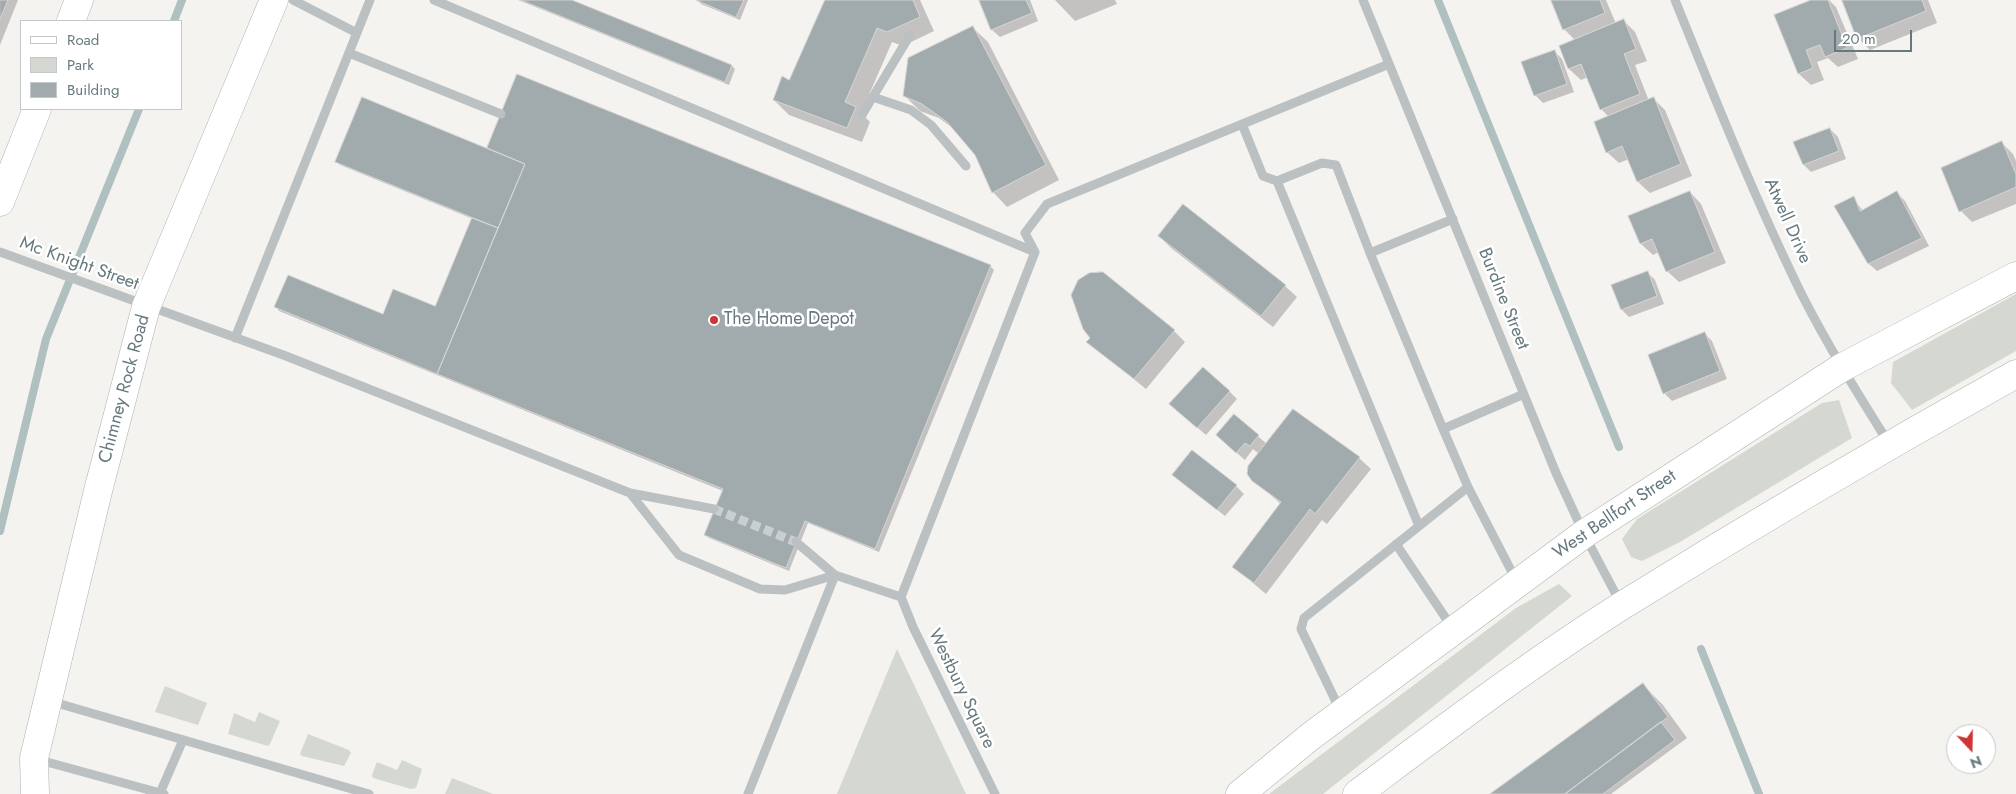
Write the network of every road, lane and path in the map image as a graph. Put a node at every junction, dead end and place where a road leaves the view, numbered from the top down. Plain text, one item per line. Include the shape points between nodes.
1 (79, 0) edge
2 (274, 0) edge
3 (293, 0) edge
4 (370, 0) edge
5 (434, 0) edge
6 (1363, 0) edge
7 (1674, 0) edge
8 (71, 20) edge
9 (357, 33) junction
10 (910, 35) dead end
11 (349, 53) junction
12 (1389, 64) junction
13 (873, 97) junction
14 (36, 110) edge
15 (501, 114) dead end
16 (862, 115) dead end
17 (1242, 124) junction
18 (966, 166) dead end
19 (1276, 181) junction
20 (0, 202) edge
21 (1452, 219) junction
22 (0, 252) edge
23 (1035, 252) junction
24 (1370, 253) junction
25 (2016, 276) edge
26 (146, 306) junction
27 (235, 338) junction
28 (1841, 368) junction
29 (2016, 374) edge
30 (1524, 394) junction
31 (1443, 429) junction
32 (1890, 445) junction
33 (1468, 487) junction
34 (630, 493) junction
35 (714, 509) tunnel mouth
36 (1419, 526) junction
37 (1584, 534) junction
38 (796, 542) tunnel mouth
39 (1396, 544) junction
40 (836, 575) junction
41 (1518, 583) junction
42 (901, 597) junction
43 (1622, 606) junction
44 (1453, 630) junction
45 (48, 700) junction
46 (1342, 713) junction
47 (183, 740) junction
48 (34, 758) junction
49 (136, 790) edge
50 (162, 793) edge
51 (35, 794) edge
52 (369, 794) edge
53 (748, 794) edge
54 (995, 794) edge
55 (1240, 794) edge
56 (1357, 794) edge

1 - 8 main road
2 - 26 main road, Chimney Rock Road
3 - 9 street
4 - 9 street
5 - 23 street
6 - 12 street, Burdine Street
7 - 28 street, Atwell Drive via 1732,140 1802,295
9 - 11 street
10 - 13 street
11 - 15 street
11 - 27 street
12 - 17 street
12 - 21 street, Burdine Street
13 - 16 street
13 - 18 street via 910,110 931,125
14 - 20 main road
17 - 19 street via 1263,176
17 - 23 street via 1047,204 1025,233
19 - 24 street via 1322,163 1336,165
19 - 36 street
21 - 24 street
21 - 30 street, Burdine Street
22 - 26 street, Mc Knight Street
23 - 42 street
24 - 31 street
25 - 28 main road, West Bellfort Street
26 - 27 street, Mc Knight Street
26 - 45 main road, Chimney Rock Road
27 - 34 street, Mc Knight Street
28 - 32 street, Atwell Drive
28 - 37 main road, West Bellfort Street
29 - 32 main road
30 - 31 street
30 - 37 street, Burdine Street
31 - 33 street
32 - 43 main road
33 - 36 street
33 - 41 street
34 - 35 street, Mc Knight Street
34 - 40 street via 678,555 760,589 785,590
36 - 39 street
37 - 41 main road, West Bellfort Street
37 - 43 street, Burdine Street
38 - 40 street
39 - 44 street
39 - 46 street via 1304,618 1301,629
40 - 42 street
40 - 53 street
41 - 44 main road, West Bellfort Street
42 - 54 street, Westbury Square
43 - 56 main road via 1452,723
44 - 46 main road, West Bellfort Street
45 - 47 street
45 - 48 main road, Chimney Rock Road
46 - 55 main road, West Bellfort Street
47 - 50 street
47 - 52 street
48 - 49 street
48 - 51 main road, Chimney Rock Road
49 - 50 street

